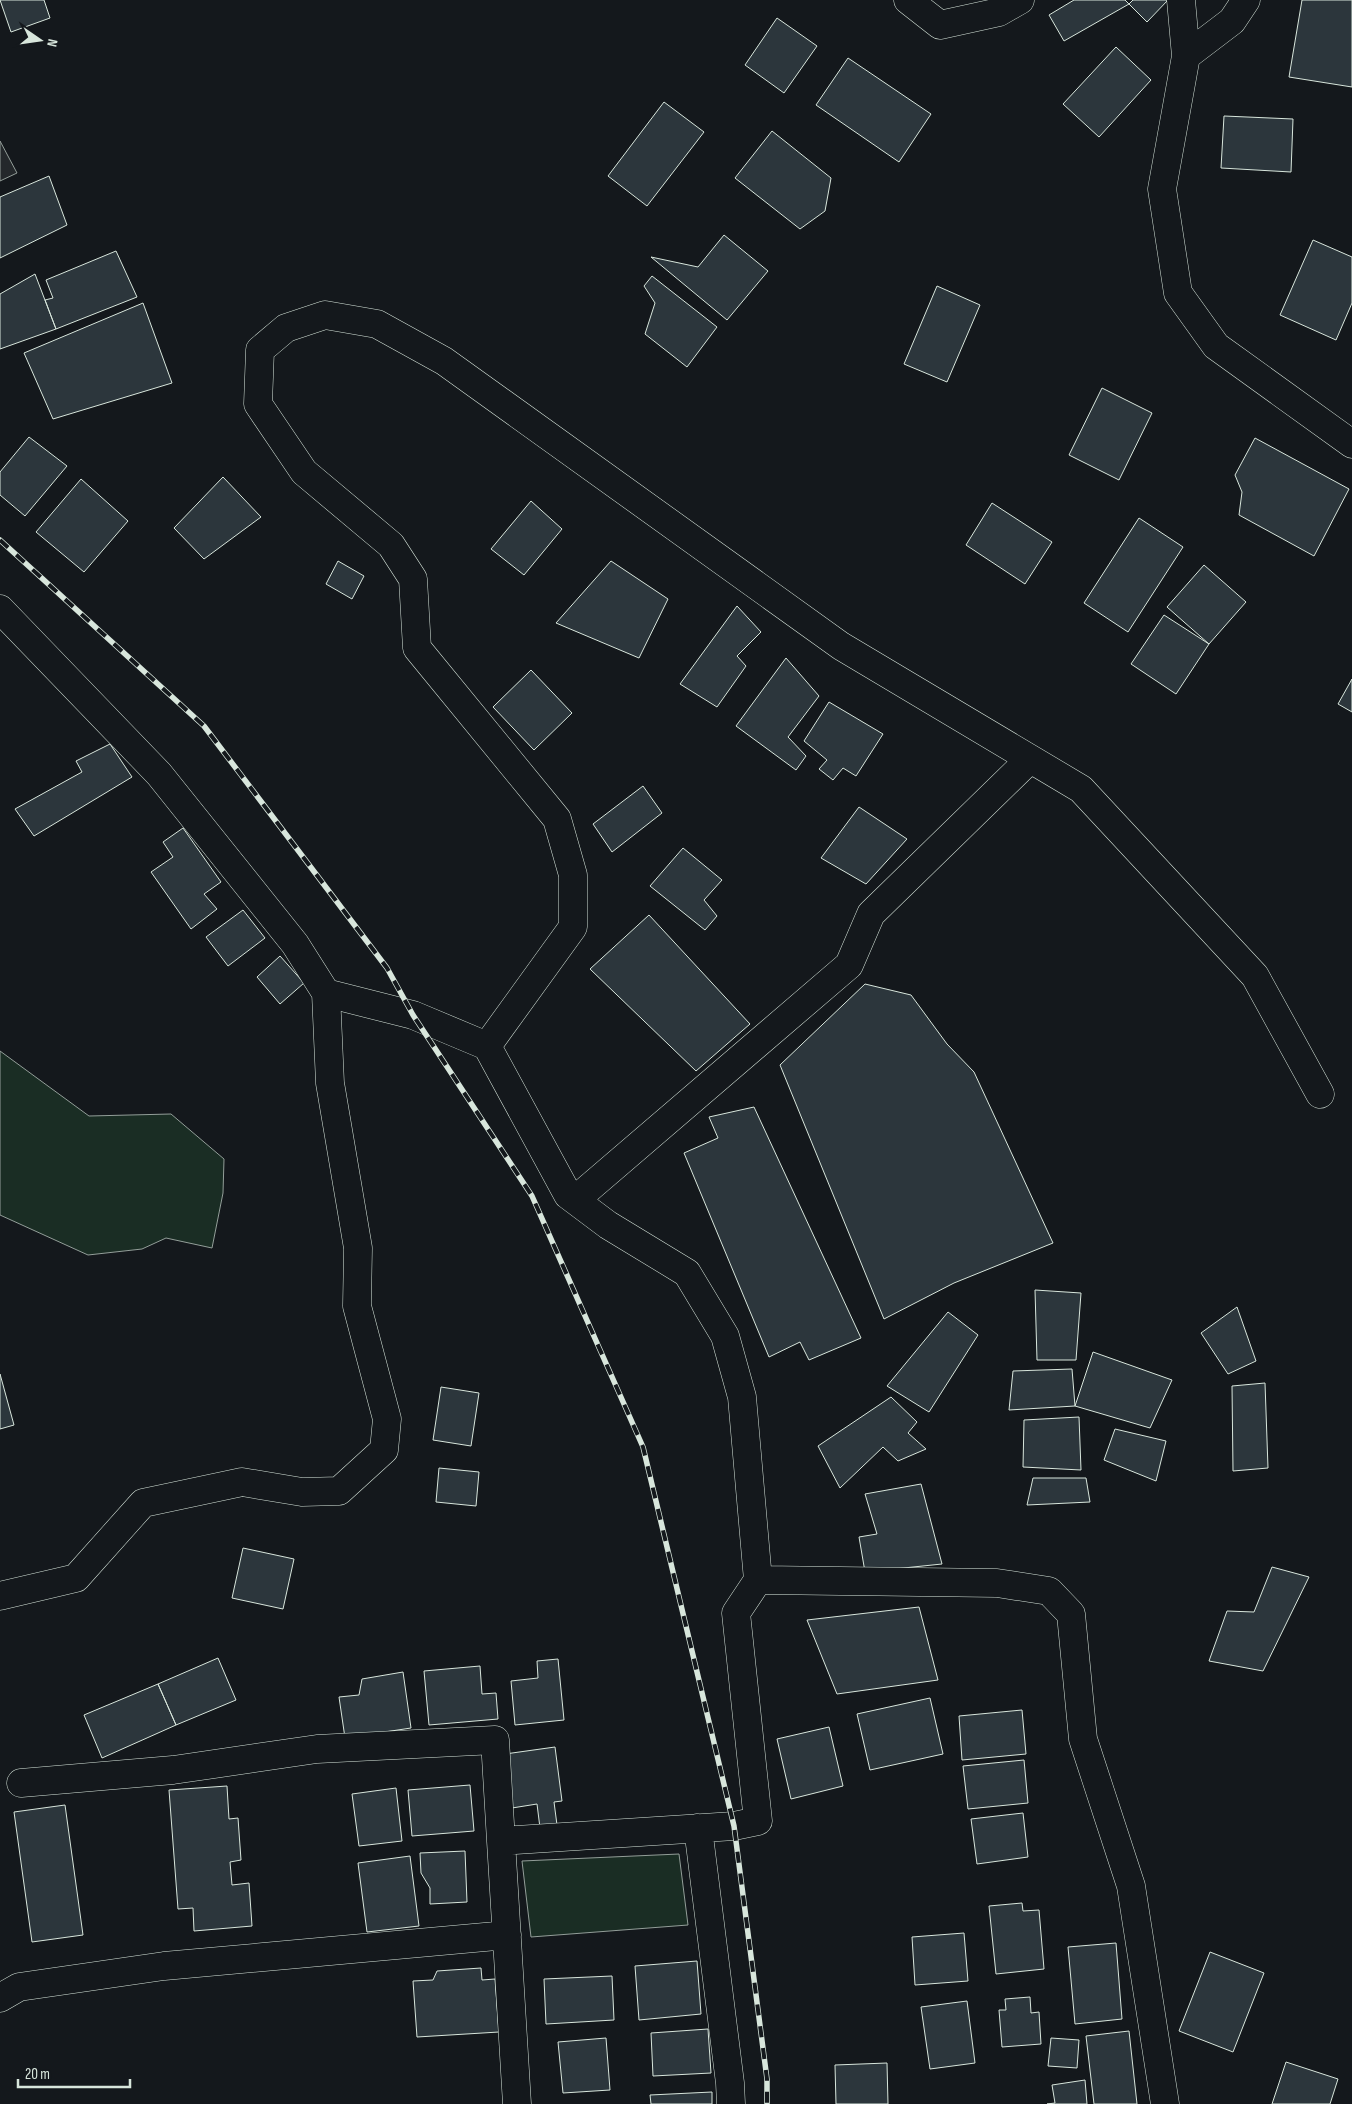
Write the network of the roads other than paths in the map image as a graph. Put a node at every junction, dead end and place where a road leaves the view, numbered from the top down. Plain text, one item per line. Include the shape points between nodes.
1 (908, 0) edge
2 (1020, 0) edge
3 (1181, 0) edge
4 (1246, 0) edge
5 (1186, 56) junction
6 (1352, 444) edge
7 (0, 609) edge
8 (1030, 758) junction
9 (326, 993) junction
10 (487, 1046) junction
11 (1320, 1094) dead end
12 (575, 1200) junction
13 (758, 1580) junction
14 (0, 1596) edge
15 (21, 1783) dead end
16 (698, 1828) junction
17 (501, 1841) junction
18 (507, 1935) junction
19 (0, 1998) edge
20 (517, 2104) edge
21 (731, 2104) edge
22 (1165, 2104) edge

1 - 2 street via 940,25 999,12
3 - 5 street
4 - 5 street via 1232,21
5 - 6 street via 1162,189 1178,293 1216,346
7 - 9 street via 159,774 295,944
8 - 10 street via 842,646 444,361 377,324 325,315 286,328 260,350 258,404 304,472 391,545 413,579 417,648 557,819 572,875 573,927
8 - 11 street via 1081,789 1255,976
8 - 12 street via 871,914 850,965
9 - 10 street via 413,1015
9 - 14 street via 330,1083 358,1248 357,1306 387,1420 384,1450 339,1491 302,1492 242,1482 144,1503 76,1578
10 - 12 street via 568,1195
12 - 13 street via 608,1225 687,1272 725,1336 742,1397
13 - 16 street via 736,1613 758,1821
13 - 22 street via 997,1583 1049,1590 1071,1614 1083,1740 1131,1886
15 - 17 street via 173,1770 317,1749 494,1740
16 - 17 street
16 - 21 street
17 - 18 street
18 - 19 street via 164,1966 19,1987
18 - 20 street

